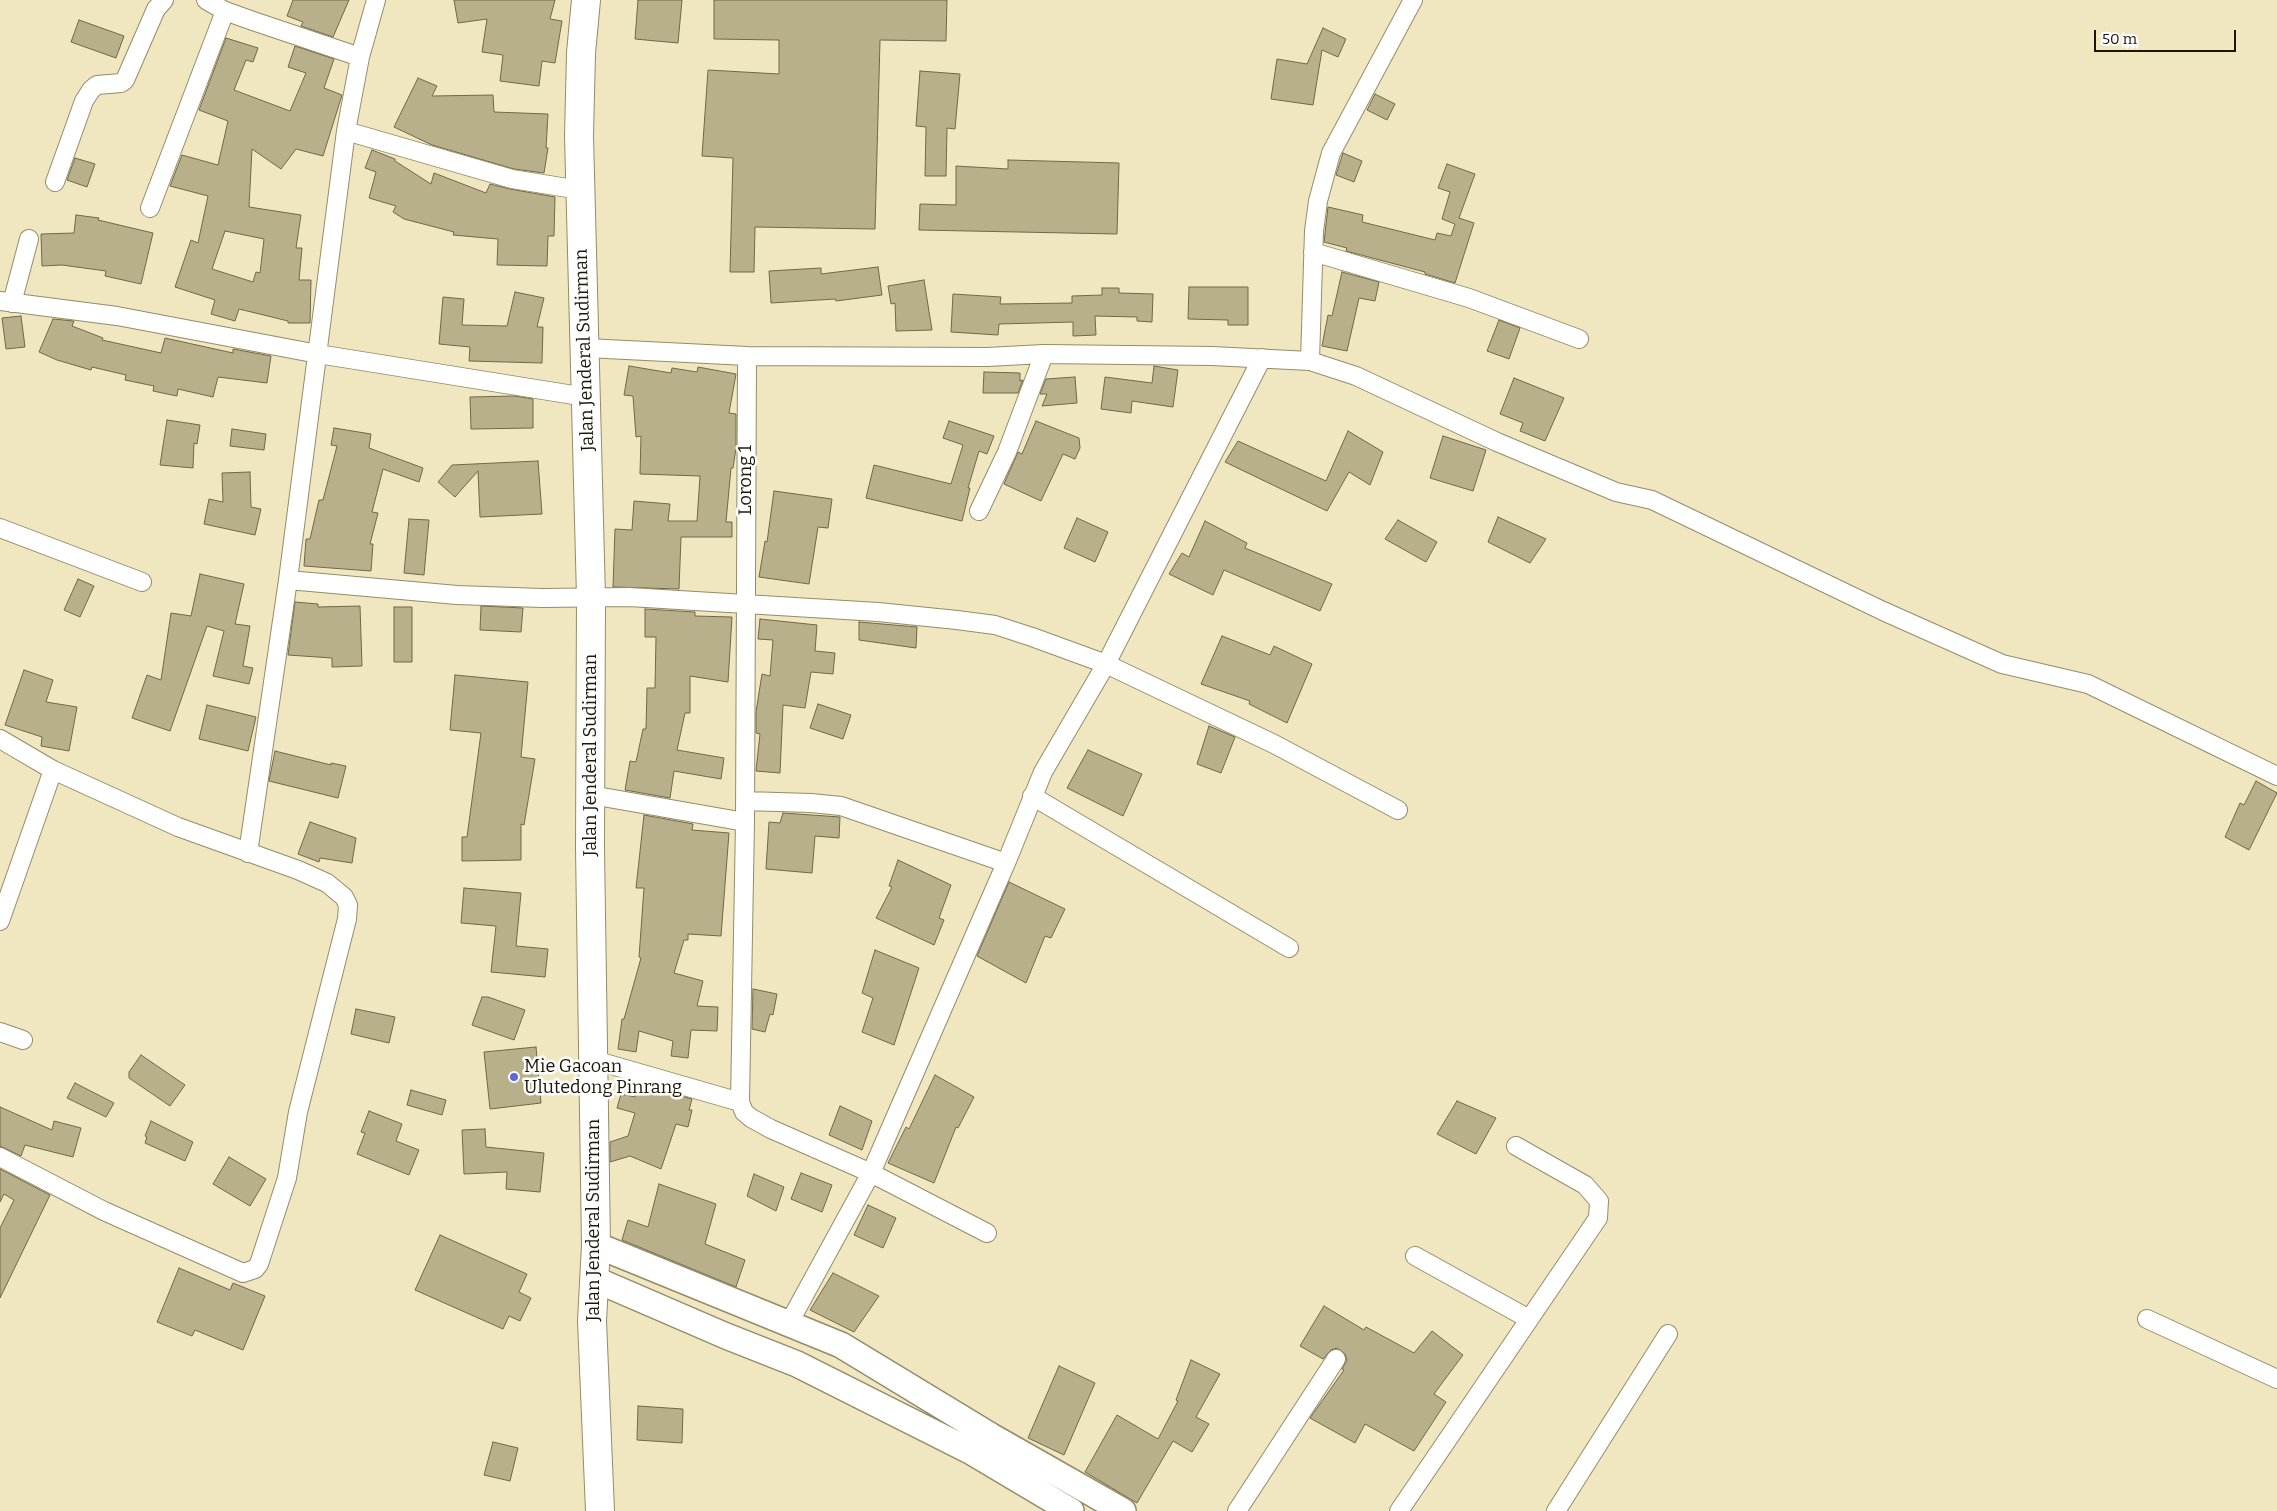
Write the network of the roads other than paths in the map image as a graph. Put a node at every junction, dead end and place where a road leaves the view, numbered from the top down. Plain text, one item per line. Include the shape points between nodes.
1 (164, 0) edge
2 (206, 0) edge
3 (376, 0) edge
4 (586, 0) edge
5 (1413, 0) edge
6 (225, 11) junction
7 (360, 57) junction
8 (346, 131) junction
9 (55, 182) dead end
10 (580, 190) junction
11 (150, 208) dead end
12 (29, 239) dead end
13 (1313, 252) junction
14 (6, 302) edge
15 (1579, 339) dead end
16 (586, 348) junction
17 (318, 354) junction
18 (1044, 354) junction
19 (747, 356) junction
20 (1262, 358) junction
21 (1310, 361) junction
22 (586, 397) junction
23 (979, 511) dead end
24 (0, 528) edge
25 (288, 580) junction
26 (142, 582) dead end
27 (591, 597) junction
28 (746, 604) junction
29 (1106, 664) junction
30 (0, 739) edge
31 (53, 770) junction
32 (2277, 776) edge
33 (590, 795) junction
34 (1032, 796) junction
35 (745, 801) junction
36 (1398, 810) dead end
37 (745, 822) junction
38 (248, 853) junction
39 (1006, 863) junction
40 (0, 921) edge
41 (1289, 948) dead end
42 (0, 1032) edge
43 (23, 1040) dead end
44 (594, 1060) junction
45 (740, 1102) junction
46 (1516, 1146) dead end
47 (0, 1157) edge
48 (871, 1173) junction
49 (987, 1233) dead end
50 (596, 1245) junction
51 (1415, 1256) dead end
52 (594, 1279) junction
53 (2147, 1318) dead end
54 (1529, 1319) junction
55 (790, 1324) junction
56 (1668, 1334) dead end
57 (1336, 1360) dead end
58 (2277, 1379) edge
59 (600, 1511) edge
60 (1071, 1511) edge
61 (1122, 1511) edge
62 (1237, 1511) edge
63 (1399, 1511) edge
64 (1556, 1511) edge

1 - 9 street via 156,9 125,80 97,84 84,101
2 - 6 street
3 - 7 street
4 - 10 highway, Jalan Jenderal Sudirman via 580,78
5 - 13 street via 1331,153 1318,201
6 - 7 street
6 - 11 street
7 - 8 street
8 - 10 street via 512,179
8 - 17 street
10 - 16 highway, Jalan Jenderal Sudirman
12 - 14 street
13 - 15 street via 1469,298
13 - 21 street
14 - 17 street via 117,316
16 - 19 street
16 - 22 highway, Jalan Jenderal Sudirman
17 - 22 street
17 - 25 street
18 - 19 street via 987,357
18 - 20 street
18 - 23 street via 1008,452
19 - 28 street, Lorong 1
20 - 21 street
20 - 29 street
21 - 32 street via 1356,376 1497,442 1616,492 1652,500 2002,664 2088,684
22 - 27 highway, Jalan Jenderal Sudirman
24 - 26 street
25 - 27 street via 457,595
25 - 38 street
27 - 28 street
27 - 33 highway, Jalan Jenderal Sudirman
28 - 29 street via 878,612 995,626 1032,636
28 - 35 street, Lorong 1
29 - 34 street
29 - 36 street via 1274,744
30 - 31 street
31 - 38 street via 178,827
31 - 40 street
33 - 37 street
33 - 44 highway, Jalan Jenderal Sudirman
34 - 39 street
34 - 41 street
35 - 37 street, Lorong 1
35 - 39 street via 841,806
37 - 45 street, Lorong 1
38 - 47 street via 328,883 344,897 348,906 298,1112 286,1178 259,1264 242,1273 104,1211
39 - 48 street
42 - 43 street
44 - 45 street
44 - 50 highway, Jalan Jenderal Sudirman
45 - 48 street via 744,1112 771,1129
46 - 54 street via 1585,1185 1599,1201 1598,1218
48 - 49 street
48 - 55 street
50 - 52 highway, Jalan Jenderal Sudirman
50 - 55 street
51 - 54 street
52 - 59 highway, Jalan Jenderal Sudirman via 592,1321
52 - 60 street via 797,1364 970,1451
53 - 58 street
54 - 63 street
55 - 61 street via 841,1344
56 - 64 street
57 - 62 street

